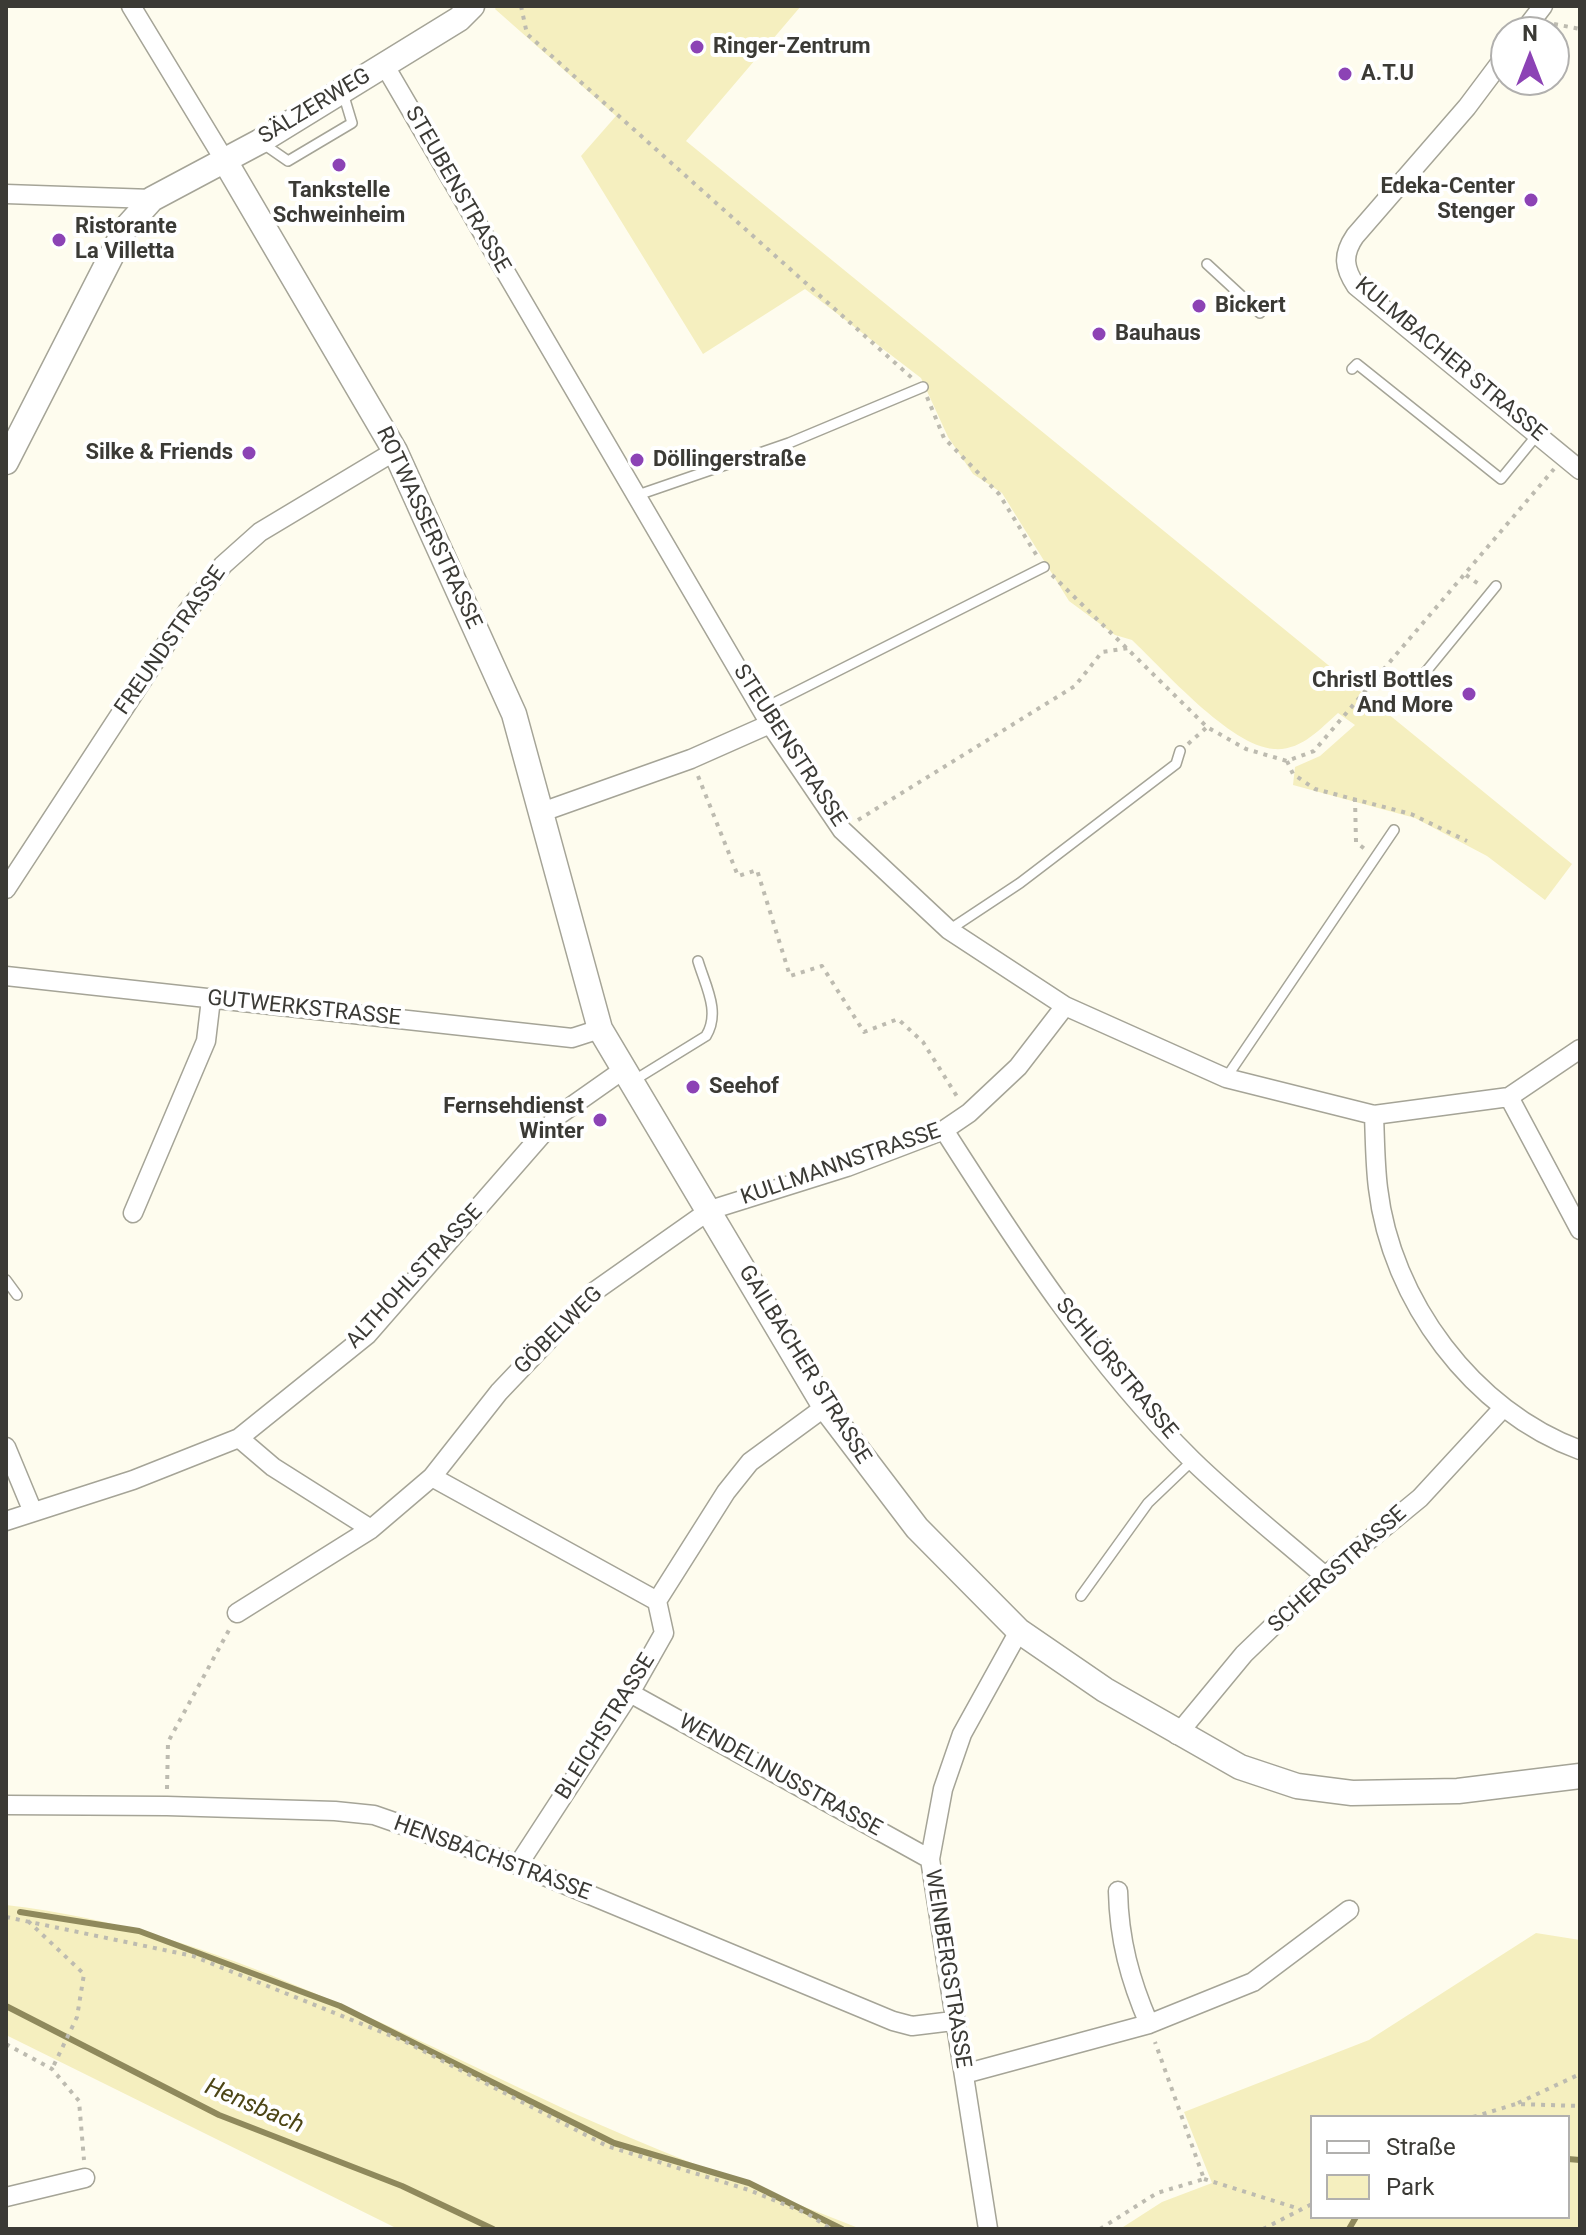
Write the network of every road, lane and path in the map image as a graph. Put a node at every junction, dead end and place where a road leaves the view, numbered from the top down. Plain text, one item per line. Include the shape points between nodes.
1 (131, 6) edge
2 (472, 6) edge
3 (521, 6) edge
4 (385, 66) junction
5 (1490, 76) edge
6 (225, 161) junction
7 (6, 194) edge
8 (152, 199) junction
9 (1207, 264) dead end
10 (1260, 313) dead end
11 (1352, 369) dead end
12 (923, 387) junction
13 (1537, 435) junction
14 (395, 451) junction
15 (1564, 456) junction
16 (6, 462) edge
17 (1580, 470) edge
18 (635, 496) junction
19 (1044, 567) junction
20 (1496, 586) dead end
21 (1129, 648) junction
22 (1424, 674) dead end
23 (766, 716) junction
24 (1207, 727) junction
25 (1180, 751) joint
26 (691, 759) junction
27 (1287, 761) junction
28 (1355, 798) junction
29 (542, 812) junction
30 (842, 830) junction
31 (1394, 830) dead end
32 (1467, 841) dead end
33 (1376, 856) junction
34 (6, 889) edge
35 (949, 930) junction
36 (698, 961) dead end
37 (6, 976) edge
38 (211, 999) junction
39 (1065, 1006) junction
40 (606, 1038) junction
41 (1580, 1049) edge
42 (627, 1076) junction
43 (1226, 1078) junction
44 (1509, 1097) junction
45 (969, 1113) junction
46 (1374, 1115) junction
47 (944, 1130) junction
48 (710, 1210) junction
49 (133, 1213) dead end
50 (1580, 1230) edge
51 (6, 1280) edge
52 (17, 1295) dead end
53 (825, 1407) junction
54 (1503, 1408) junction
55 (239, 1438) junction
56 (6, 1447) edge
57 (1580, 1450) edge
58 (1193, 1460) junction
59 (432, 1477) junction
60 (33, 1512) junction
61 (6, 1521) edge
62 (371, 1529) junction
63 (1325, 1576) junction
64 (1081, 1596) dead end
65 (657, 1601) junction
66 (237, 1613) joint
67 (1019, 1631) junction
68 (630, 1693) junction
69 (1177, 1735) junction
70 (1580, 1776) edge
71 (6, 1805) edge
72 (167, 1806) junction
73 (930, 1859) junction
74 (518, 1865) junction
75 (1118, 1891) dead end
76 (1349, 1910) dead end
77 (6, 1917) edge
78 (28, 1921) junction
79 (953, 2021) junction
80 (1149, 2024) junction
81 (6, 2044) edge
82 (52, 2069) junction
83 (964, 2074) junction
84 (1580, 2074) edge
85 (1516, 2104) junction
86 (1580, 2106) edge
87 (1480, 2115) edge
88 (85, 2178) joint
89 (1204, 2179) junction
90 (6, 2197) edge
91 (1310, 2205) edge
92 (1300, 2209) junction
93 (831, 2229) edge
94 (988, 2229) edge
95 (1100, 2229) edge
96 (1263, 2229) edge

1 - 6 street, ROTWASSERSTRASSE
2 - 4 street, SÄLZERWEG
3 - 12 path via 527,34
4 - 6 street, SÄLZERWEG
4 - 18 street, STEUBENSTRASSE
5 - 13 street, KULMBACHER STRASSE via 1355,236 1345,261 1356,286
6 - 8 street, SÄLZERWEG
6 - 14 street, ROTWASSERSTRASSE
7 - 8 street
8 - 16 street via 125,229
9 - 10 lane
11 - 13 lane via 1357,364 1501,479
12 - 18 lane via 789,443
12 - 19 path via 944,438 999,494
13 - 15 street, KULMBACHER STRASSE
14 - 29 street, ROTWASSERSTRASSE via 514,714
14 - 34 street, FREUNDSTRASSE via 260,532 223,565
15 - 17 street, KULMBACHER STRASSE
15 - 27 path via 1347,715 1314,751
18 - 23 street, STEUBENSTRASSE
19 - 21 path
19 - 23 lane
20 - 22 lane
21 - 24 path
21 - 30 path via 1102,652 1075,686
23 - 26 street
23 - 30 street, STEUBENSTRASSE
24 - 25 path
24 - 27 path via 1246,749
25 - 35 lane via 1176,764 1164,774
26 - 29 street
26 - 45 path via 738,876 757,870 790,976 822,966 864,1032 898,1019 923,1042
27 - 28 path via 1293,774 1315,789
28 - 32 path via 1422,818
28 - 33 path via 1356,842
29 - 40 street, ROTWASSERSTRASSE via 586,988
30 - 35 street, STEUBENSTRASSE
31 - 33 lane
33 - 43 lane
35 - 39 street, STEUBENSTRASSE
36 - 42 lane via 713,1008 711,1029
37 - 38 street, GUTWERKSTRASSE
38 - 40 street, GUTWERKSTRASSE
38 - 49 street via 206,1041
39 - 43 street, STEUBENSTRASSE
39 - 45 street, KULLMANNSTRASSE via 1018,1067
40 - 42 street, GAILBACHER STRASSE
41 - 44 street, STEUBENSTRASSE
42 - 48 street, GAILBACHER STRASSE
42 - 55 street, ALTHOHLSTRASSE via 559,1115 367,1335
43 - 46 street, STEUBENSTRASSE
44 - 46 street, STEUBENSTRASSE
44 - 50 street
45 - 47 street, KULLMANNSTRASSE
46 - 54 street via 1378,1190 1396,1262 1431,1332
47 - 48 street, KULLMANNSTRASSE
47 - 58 street, SCHLÖRSTRASSE via 1024,1255 1117,1378
48 - 53 street, GAILBACHER STRASSE
48 - 59 street, GÖBELWEG via 595,1291 499,1392
51 - 52 lane
53 - 65 street via 750,1462
53 - 67 street, GAILBACHER STRASSE via 917,1528
54 - 57 street
54 - 63 street, SCHERGSTRASSE via 1420,1498
55 - 60 street, ALTHOHLSTRASSE
55 - 62 street via 273,1467
56 - 60 street
58 - 63 street, SCHLÖRSTRASSE
58 - 64 lane via 1148,1503
59 - 62 street
59 - 65 street
60 - 61 street, ALTHOHLSTRASSE
62 - 66 street
63 - 69 street, SCHERGSTRASSE via 1244,1654
65 - 68 street, BLEICHSTRASSE via 664,1633
66 - 72 path via 168,1742
67 - 69 street, GAILBACHER STRASSE
67 - 73 street, WEINBERGSTRASSE via 962,1734 943,1789
68 - 73 street, WENDELINUSSTRASSE
68 - 74 street, BLEICHSTRASSE
69 - 70 street, GAILBACHER STRASSE via 1254,1772 1297,1786 1352,1793 1458,1791
71 - 72 street, HENSBACHSTRASSE
72 - 74 street, HENSBACHSTRASSE via 374,1815
73 - 79 street, WEINBERGSTRASSE
74 - 79 street, HENSBACHSTRASSE via 893,2021 912,2026
75 - 80 street via 1119,1934 1131,1984
76 - 80 street via 1253,1982
77 - 78 path
78 - 82 path via 84,1974 77,2017
78 - 93 path via 193,1956 404,2041 607,2146 749,2190
79 - 83 street, WEINBERGSTRASSE
80 - 83 street
80 - 89 path
81 - 82 path
82 - 88 path via 79,2101
83 - 94 street, WEINBERGSTRASSE
84 - 85 path
85 - 86 path
85 - 87 path
88 - 90 street
89 - 92 path
89 - 95 path via 1157,2193
91 - 92 path
92 - 96 path

